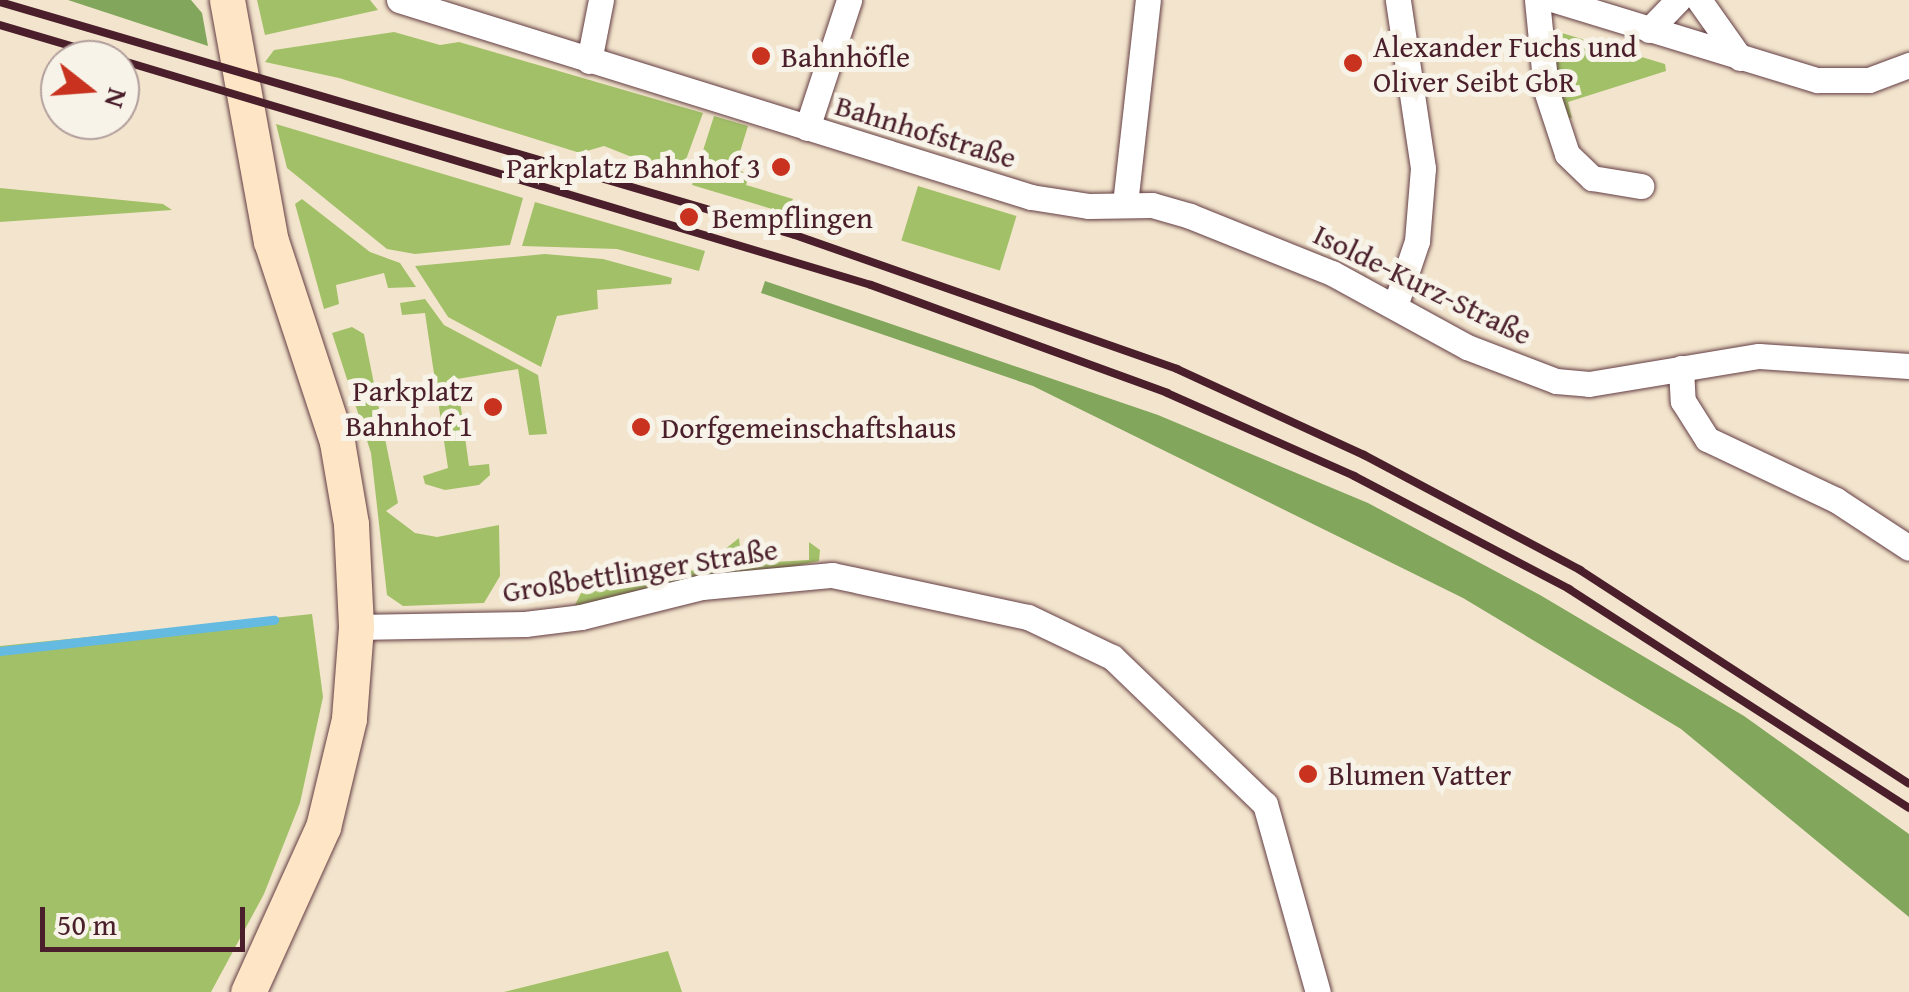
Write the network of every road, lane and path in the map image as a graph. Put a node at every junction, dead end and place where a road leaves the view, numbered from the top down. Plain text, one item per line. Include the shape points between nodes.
1 (227, 0) edge
2 (398, 0) edge
3 (601, 0) edge
4 (849, 0) edge
5 (1148, 0) edge
6 (1398, 0) edge
7 (1537, 0) edge
8 (1555, 0) edge
9 (1678, 0) edge
10 (1699, 0) edge
11 (1649, 30) junction
12 (1740, 58) junction
13 (590, 60) junction
14 (1909, 66) edge
15 (807, 128) junction
16 (1641, 186) dead end
17 (1126, 204) junction
18 (1152, 205) joint
19 (1395, 306) junction
20 (1909, 366) edge
21 (1681, 368) junction
22 (1909, 548) edge
23 (356, 627) junction
24 (248, 992) edge
25 (1318, 992) edge

1 - 23 street via 266,224 328,410 351,524
2 - 13 street, Bahnhofstraße
3 - 13 street
4 - 15 street
5 - 17 street
6 - 19 street via 1424,168 1417,241
7 - 16 street via 1546,90 1567,154 1592,178
8 - 11 street
9 - 11 street
10 - 12 street
11 - 12 street
12 - 14 street via 1843,82
13 - 15 street, Bahnhofstraße
15 - 17 street, Bahnhofstraße via 1031,198
17 - 18 street, Bahnhofstraße
18 - 19 street, Isolde-Kurz-Straße via 1276,248
19 - 21 street, Isolde-Kurz-Straße via 1468,347 1556,381 1589,384
20 - 21 street, Isolde-Kurz-Straße via 1798,355
21 - 22 street via 1683,401 1707,439 1836,500
23 - 24 street via 350,719 323,827
23 - 25 street, Großbettlinger Straße via 562,620 702,587 832,576 1028,617 1112,657 1265,804

